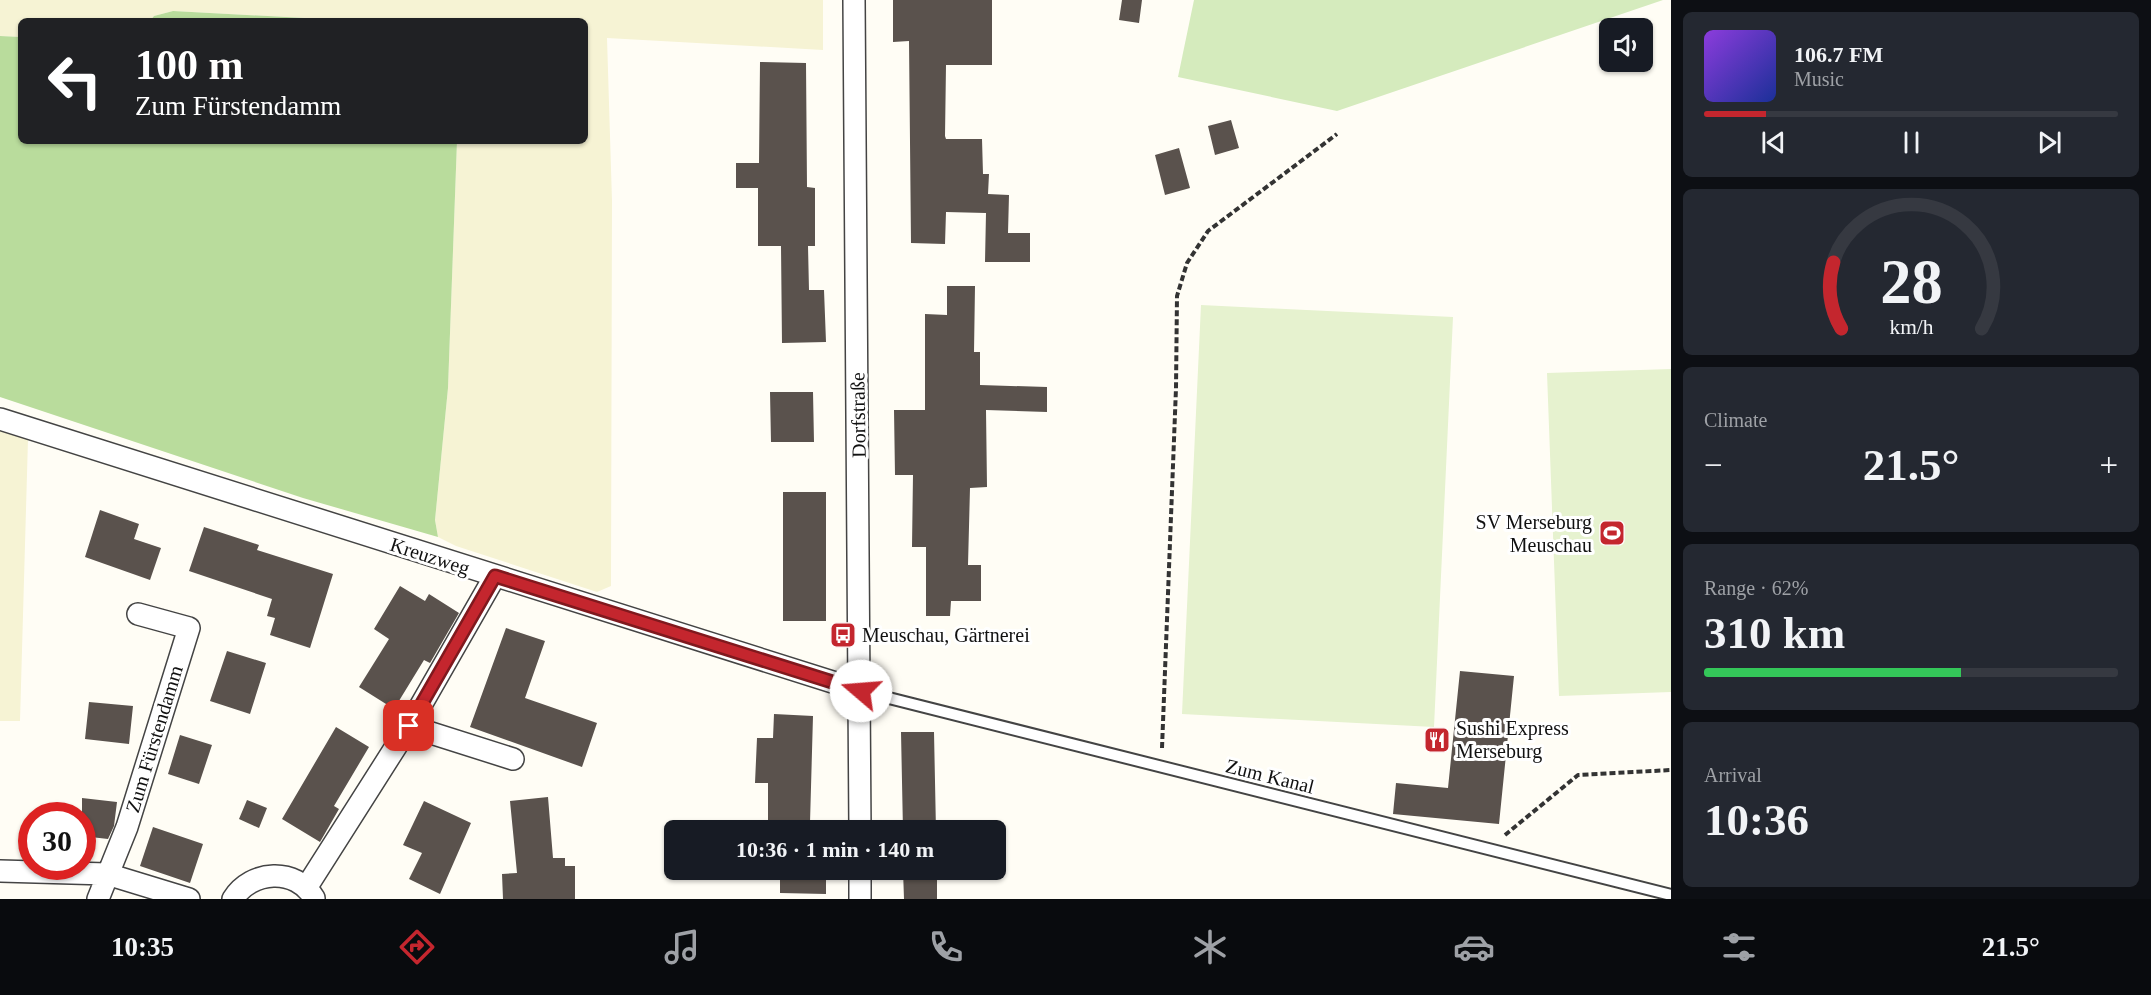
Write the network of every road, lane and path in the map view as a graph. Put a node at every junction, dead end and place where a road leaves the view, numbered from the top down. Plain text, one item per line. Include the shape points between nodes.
1 (854, 0) edge
2 (1337, 134) dead end
3 (0, 419) edge
4 (495, 576) junction
5 (138, 614) dead end
6 (861, 691) junction
7 (409, 726) junction
8 (513, 759) dead end
9 (1161, 767) junction
10 (1671, 770) edge
11 (860, 820) edge
12 (1488, 849) junction
13 (0, 871) edge
14 (107, 874) junction
15 (860, 880) edge
16 (310, 893) edge
17 (1671, 895) edge
18 (98, 899) edge
19 (189, 899) edge
20 (233, 899) edge
21 (860, 899) edge

1 - 6 street, Dorfstraße
2 - 9 path via 1208,231 1187,263 1177,296
3 - 4 street, Kreuzweg
4 - 6 street, Kreuzweg
4 - 7 street
5 - 14 street, Zum Fürstendamm via 189,628 127,827
6 - 9 lane, Zum Kanal
6 - 11 street, Dorfstraße
7 - 8 street
7 - 16 street
9 - 12 lane, Zum Kanal
10 - 12 path via 1578,775
12 - 17 lane, Zum Kanal
13 - 14 street
14 - 18 street, Zum Fürstendamm
14 - 19 street
15 - 21 street
16 - 20 street via 292,879 276,875 260,877

